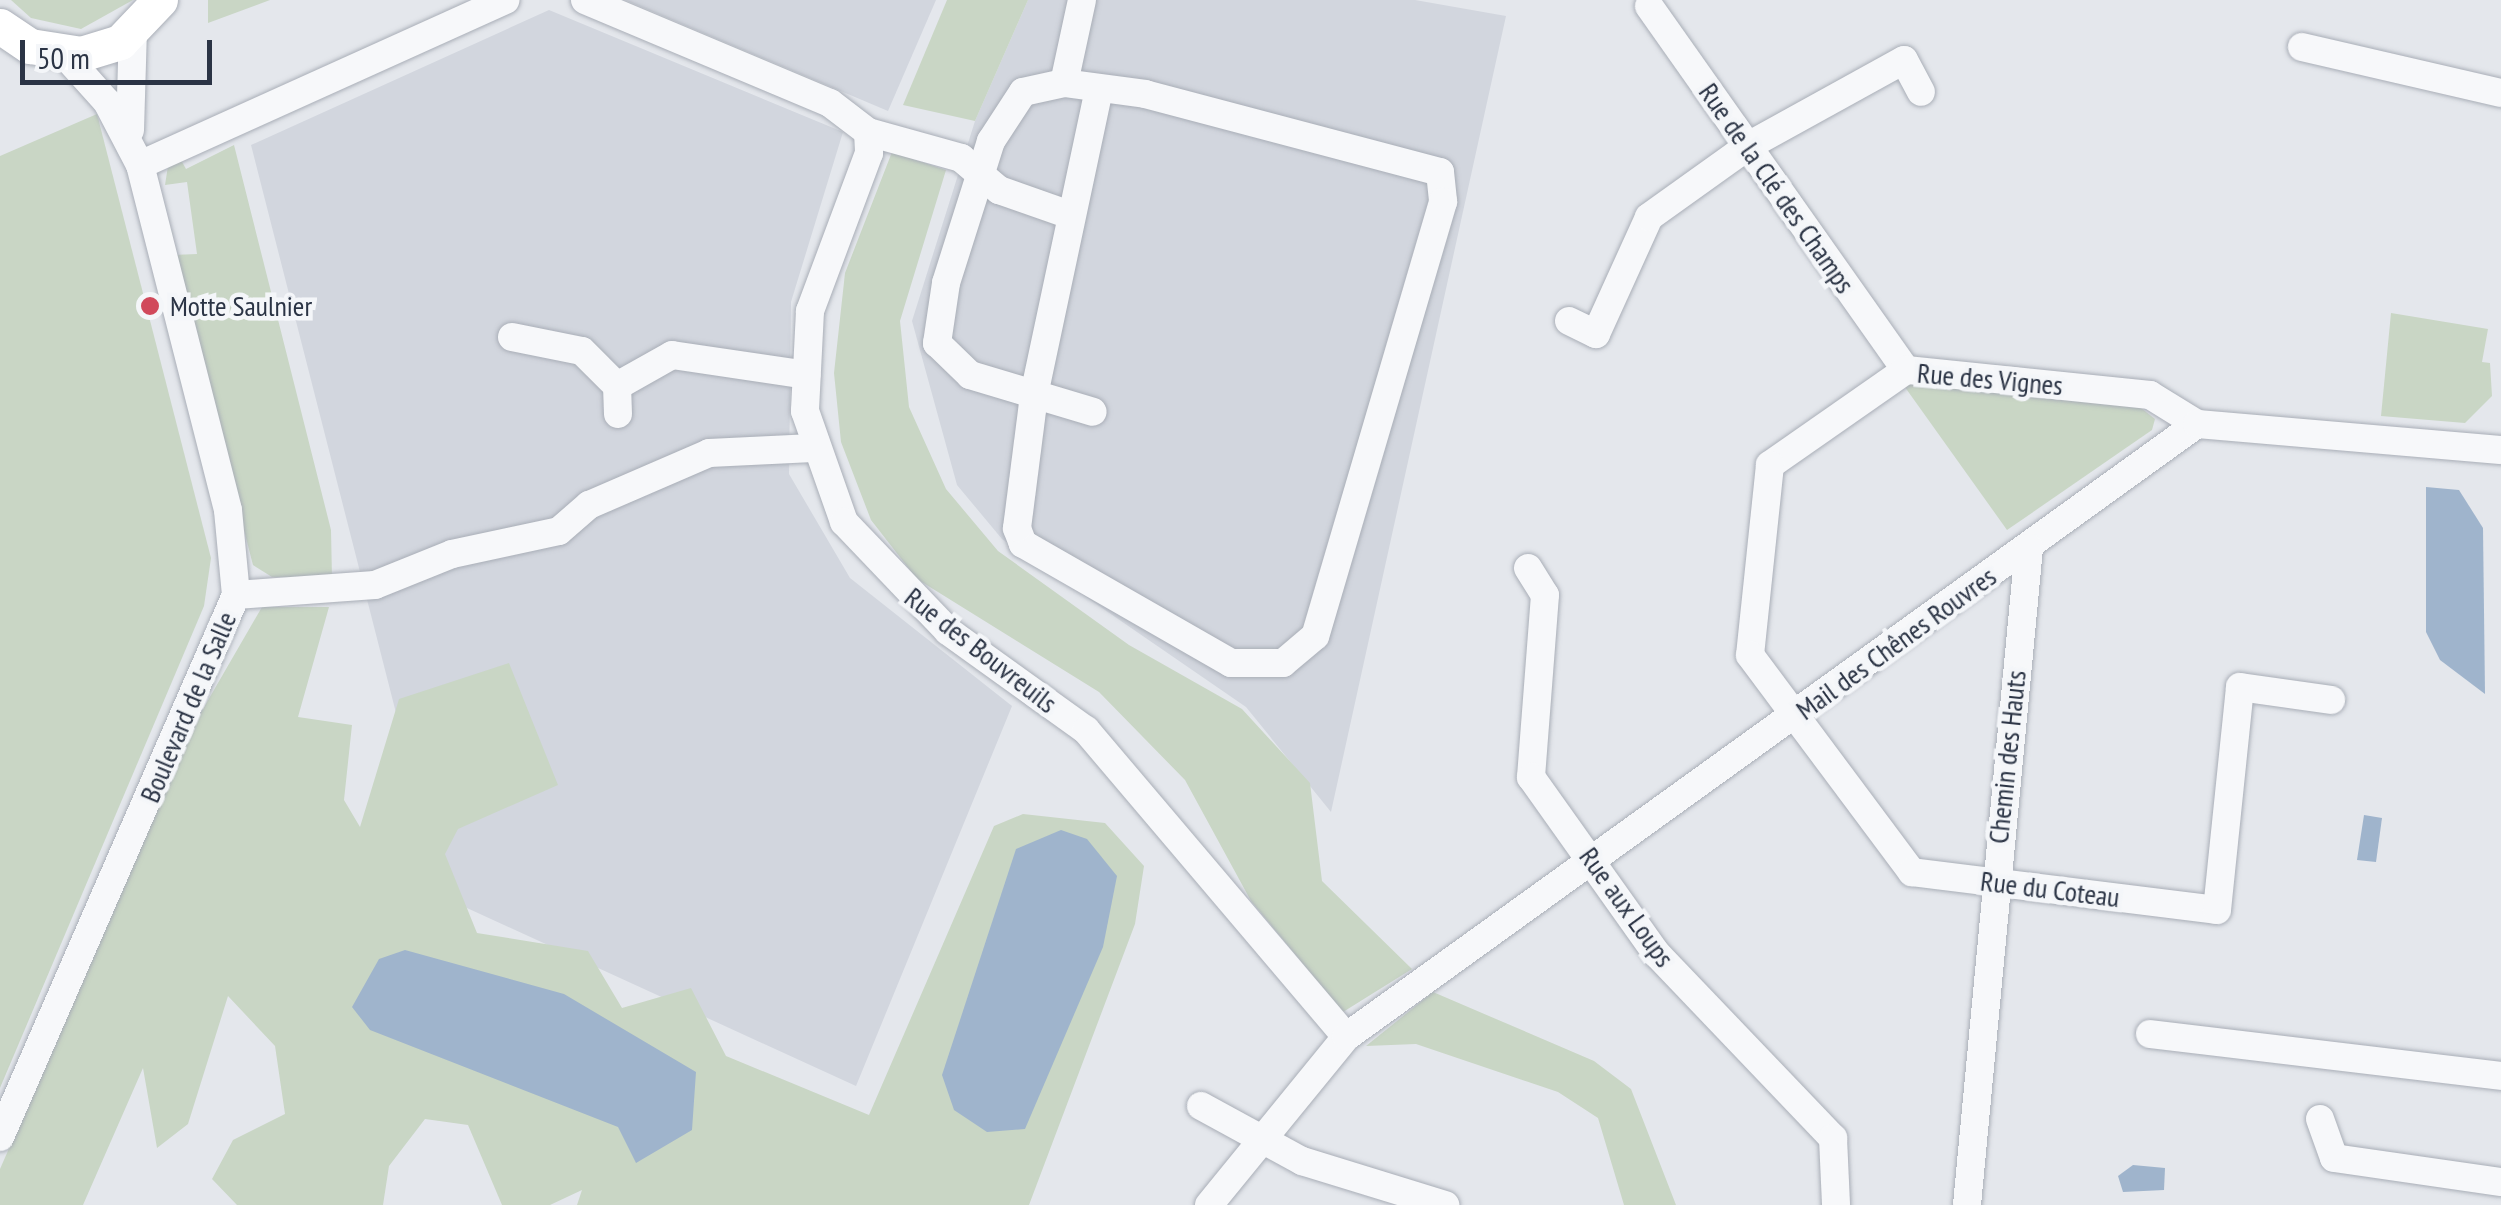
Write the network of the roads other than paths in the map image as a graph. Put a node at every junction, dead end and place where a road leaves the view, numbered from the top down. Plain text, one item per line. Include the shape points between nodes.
1 (160, 0) edge
2 (506, 0) edge
3 (586, 0) edge
4 (1082, 0) edge
5 (1649, 6) dead end
6 (133, 31) junction
7 (5, 33) edge
8 (2302, 46) dead end
9 (63, 53) junction
10 (1064, 82) junction
11 (1922, 92) dead end
12 (1098, 93) junction
13 (2501, 94) edge
14 (868, 132) junction
15 (1748, 146) junction
16 (136, 153) junction
17 (980, 169) junction
18 (1070, 215) junction
19 (1569, 321) dead end
20 (512, 337) dead end
21 (1906, 370) junction
22 (807, 375) junction
23 (1034, 394) junction
24 (1093, 412) dead end
25 (2197, 424) junction
26 (813, 448) junction
27 (2501, 450) edge
28 (2029, 548) junction
29 (1528, 568) dead end
30 (236, 595) junction
31 (2331, 700) dead end
32 (1795, 715) junction
33 (1594, 860) junction
34 (1994, 881) junction
35 (2150, 1034) dead end
36 (1346, 1037) junction
37 (2501, 1076) edge
38 (1201, 1106) dead end
39 (2320, 1119) dead end
40 (0, 1137) edge
41 (1263, 1138) junction
42 (2501, 1182) edge
43 (1209, 1205) edge
44 (1445, 1205) edge
45 (1836, 1205) edge
46 (1968, 1205) edge

1 - 6 main road
2 - 16 street
3 - 14 street via 830,103
4 - 10 street
5 - 15 street, Rue de la Clé des Champs
6 - 9 main road via 120,42
6 - 16 street, Boulevard de la Salle
7 - 9 main road
8 - 13 street
9 - 16 street, Boulevard de la Salle
10 - 12 street
10 - 17 street via 1035,86 1010,103
11 - 15 street via 1904,60
12 - 18 street
12 - 23 street via 1145,94 1440,172 1443,202 1308,649 1256,670 1231,664 1023,544 1016,528
14 - 17 street via 906,136
14 - 22 street, Rue des Bouvreuils via 870,153 810,311
15 - 19 street via 1649,217 1596,334
15 - 21 street, Rue de la Clé des Champs
16 - 30 street, Boulevard de la Salle via 228,510
17 - 18 street via 999,190
17 - 23 street via 937,343 954,367
18 - 23 street
20 - 22 street via 582,350 618,400 672,355
21 - 25 street, Rue des Vignes via 2150,395
21 - 32 street, Rue des Vignes via 1770,466 1750,655
22 - 26 street, Rue des Bouvreuils
23 - 24 street
25 - 27 street
25 - 28 street, Mail des Chênes Rouvres
26 - 30 street via 709,453 589,506 559,532 452,554 374,585
26 - 36 street, Rue des Bouvreuils via 844,522 898,587 1086,730
28 - 32 street, Mail des Chênes Rouvres
28 - 34 street, Chemin des Hauts
29 - 33 street, Rue aux Loups via 1546,595 1531,776
30 - 40 street, Boulevard de la Salle
31 - 34 street, Rue du Coteau via 2240,687 2222,743 2217,910
32 - 33 street, Mail des Chênes Rouvres
32 - 34 street, Rue du Coteau via 1912,872
33 - 36 street, Mail des Chênes Rouvres
33 - 45 street, Rue aux Loups via 1657,954 1833,1138
34 - 46 street, Chemin des Hauts
35 - 37 street
36 - 41 street, Mail des Chênes Rouvres
38 - 41 street
39 - 42 street via 2334,1158
41 - 43 street, Mail des Chênes Rouvres
41 - 44 street via 1302,1161

